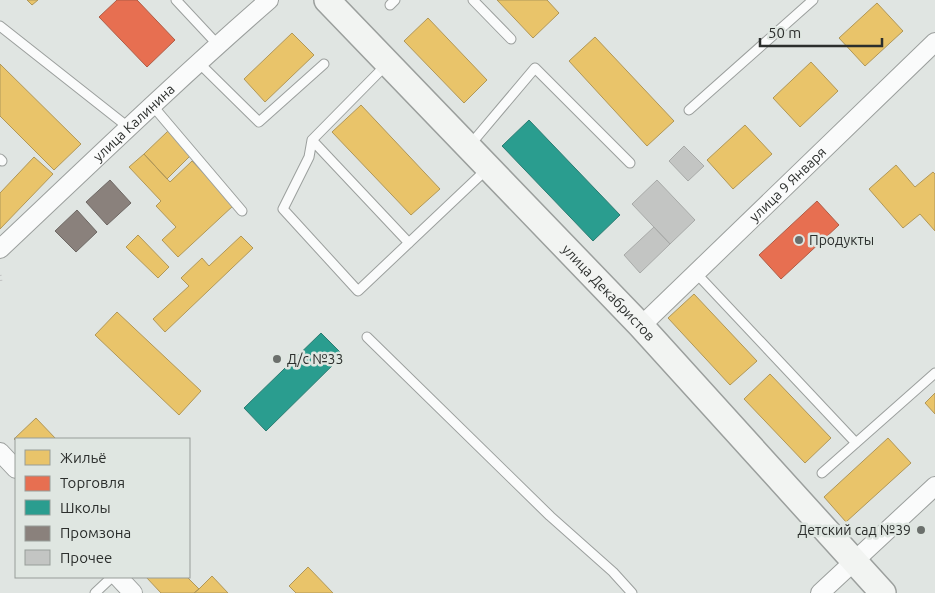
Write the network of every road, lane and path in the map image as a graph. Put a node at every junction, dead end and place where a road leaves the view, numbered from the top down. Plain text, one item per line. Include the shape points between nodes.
1 (176, 0) edge
2 (269, 0) edge
3 (327, 0) edge
4 (474, 0) edge
5 (814, 0) edge
6 (0, 26) edge
7 (510, 39) dead end
8 (935, 42) edge
9 (218, 45) junction
10 (198, 62) junction
11 (388, 63) junction
12 (324, 64) dead end
13 (152, 105) junction
14 (689, 110) dead end
15 (128, 127) junction
16 (312, 140) junction
17 (468, 147) junction
18 (630, 163) dead end
19 (488, 168) junction
20 (242, 211) dead end
21 (408, 243) junction
22 (0, 249) edge
23 (696, 273) junction
24 (0, 275) edge
25 (0, 283) edge
26 (641, 326) junction
27 (367, 337) dead end
28 (935, 374) edge
29 (856, 443) junction
30 (0, 452) edge
31 (15, 468) edge
32 (822, 473) dead end
33 (935, 486) edge
34 (854, 561) junction
35 (111, 578) edge
36 (119, 578) edge
37 (95, 593) edge
38 (133, 593) edge
39 (632, 593) edge
40 (820, 593) edge
41 (883, 593) edge

1 - 9 lane
2 - 9 street, улица Калинина
3 - 11 main road, улица Декабристов
4 - 7 lane
5 - 14 lane
6 - 15 lane
8 - 23 street, улица 9 Января
9 - 10 street, улица Калинина
10 - 12 lane via 259,122
10 - 13 street, улица Калинина
11 - 16 lane
11 - 17 main road, улица Декабристов
13 - 15 street, улица Калинина
13 - 20 lane
15 - 22 street, улица Калинина
16 - 21 lane
16 - 21 lane via 309,157 283,209 358,292
17 - 18 lane via 535,68
17 - 19 main road, улица Декабристов
19 - 21 lane
19 - 26 main road, улица Декабристов
23 - 26 street, улица 9 Января
23 - 29 lane
24 - 25 path
26 - 34 main road, улица Декабристов
27 - 39 lane
28 - 29 lane
29 - 32 lane
30 - 31 street
33 - 34 street
34 - 40 street
34 - 41 main road, улица Декабристов
35 - 37 lane
36 - 38 street

